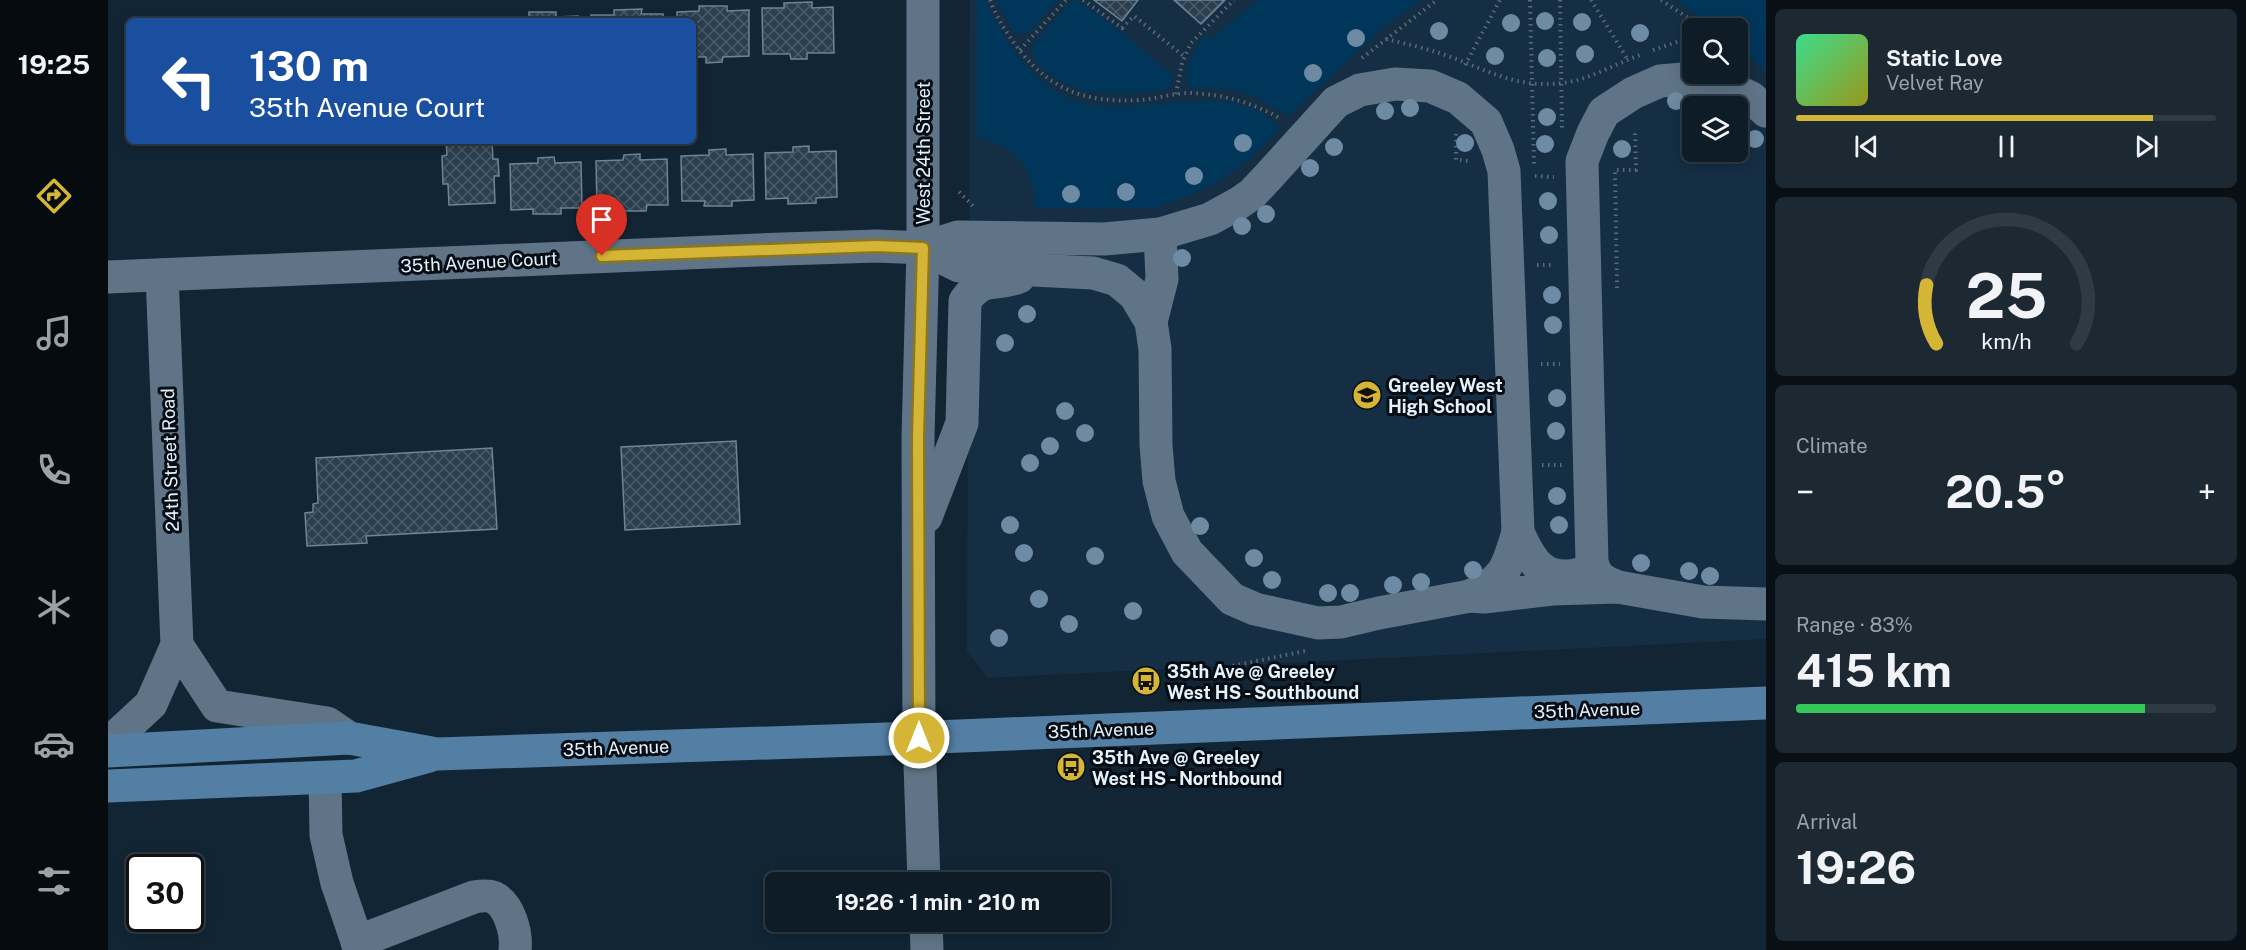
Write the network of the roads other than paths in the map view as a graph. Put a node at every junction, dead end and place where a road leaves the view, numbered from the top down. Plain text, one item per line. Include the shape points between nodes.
1 (923, 0) edge
2 (1766, 111) edge
3 (1160, 234) junction
4 (923, 248) junction
5 (1033, 270) junction
6 (162, 275) junction
7 (108, 277) edge
8 (1151, 322) junction
9 (1518, 532) junction
10 (919, 535) junction
11 (1592, 562) junction
12 (1618, 587) junction
13 (1470, 596) junction
14 (1766, 604) edge
15 (177, 645) junction
16 (1766, 703) edge
17 (349, 738) junction
18 (919, 738) junction
19 (108, 744) edge
20 (108, 751) edge
21 (437, 754) junction
22 (325, 778) junction
23 (108, 786) edge
24 (924, 872) edge
25 (926, 932) edge
26 (359, 946) edge
27 (515, 950) edge
28 (927, 950) edge

1 - 4 street, West 24th Street
2 - 11 street via 1750,97 1725,86 1660,81 1604,112 1582,160
3 - 4 street via 1104,239 958,237
3 - 8 street via 1162,279
3 - 9 street via 1210,219 1252,194 1336,102 1360,90 1395,84 1430,86 1458,98 1486,122 1504,171
4 - 5 street via 959,266 1014,265
4 - 6 street, 35th Avenue Court via 819,248
4 - 10 street, West 24th Street
5 - 8 street via 1093,273 1117,280 1135,295
5 - 10 street via 1014,279 986,282 965,301 962,423
6 - 7 street, 35th Avenue Court
6 - 15 street, 24th Street Road
8 - 13 street via 1155,349 1155,446 1168,516 1186,552 1232,599 1255,609 1318,623 1341,622
9 - 11 street via 1528,555 1545,572 1579,574
9 - 13 street via 1502,575
10 - 18 street, West 24th Street
11 - 12 street via 1601,580
12 - 13 street
12 - 14 street via 1703,602
15 - 17 street via 217,706 327,723
15 - 19 street, 24th Street Road via 151,704
16 - 18 main road, 35th Avenue
17 - 20 main road, 35th Avenue
17 - 21 main road, 35th Avenue
18 - 21 main road, 35th Avenue
18 - 24 street, West 24th Street
21 - 22 main road, 35th Avenue via 356,777
22 - 23 main road, 35th Avenue
22 - 26 street via 326,835 337,883
25 - 28 street
26 - 27 street via 474,897 492,896 504,904 516,939

